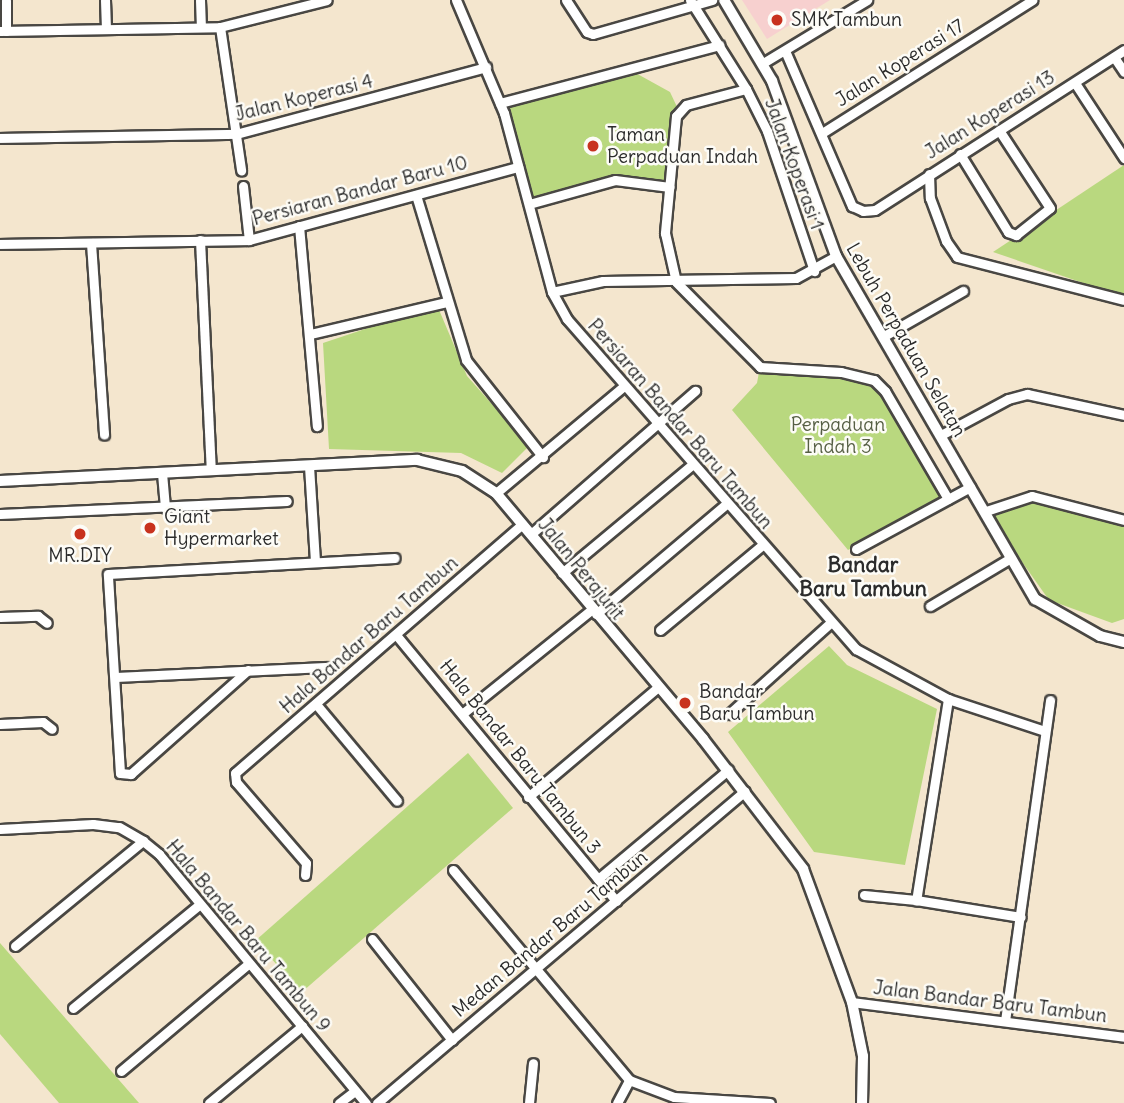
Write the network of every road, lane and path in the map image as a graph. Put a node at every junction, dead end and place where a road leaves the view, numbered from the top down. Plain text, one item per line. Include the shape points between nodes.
1 (6, 0) edge
2 (105, 0) edge
3 (200, 0) edge
4 (327, 0) edge
5 (456, 0) edge
6 (566, 0) edge
7 (712, 0) edge
8 (724, 0) edge
9 (867, 0) edge
10 (1032, 0) edge
11 (692, 3) edge
12 (300, 4) edge
13 (201, 27) junction
14 (220, 27) junction
15 (106, 29) junction
16 (3, 31) edge
17 (719, 45) junction
18 (1124, 50) edge
19 (786, 53) junction
20 (1115, 57) junction
21 (763, 63) junction
22 (486, 67) junction
23 (1124, 72) edge
24 (1075, 83) junction
25 (746, 89) junction
26 (500, 103) junction
27 (999, 130) junction
28 (822, 133) junction
29 (236, 134) junction
30 (0, 138) edge
31 (960, 154) junction
32 (1124, 158) edge
33 (518, 167) junction
34 (241, 170) dead end
35 (929, 174) junction
36 (243, 186) dead end
37 (670, 187) junction
38 (416, 195) junction
39 (529, 204) junction
40 (299, 226) junction
41 (200, 240) junction
42 (249, 240) junction
43 (91, 243) junction
44 (0, 244) edge
45 (836, 256) junction
46 (814, 271) junction
47 (676, 282) junction
48 (962, 291) dead end
49 (552, 292) junction
50 (1124, 300) edge
51 (446, 302) junction
52 (310, 334) junction
53 (884, 336) junction
54 (624, 386) junction
55 (695, 391) dead end
56 (1124, 415) edge
57 (654, 423) junction
58 (317, 426) dead end
59 (104, 435) dead end
60 (941, 435) junction
61 (542, 457) junction
62 (693, 464) junction
63 (309, 466) junction
64 (211, 470) junction
65 (162, 473) junction
66 (0, 481) edge
67 (970, 487) junction
68 (496, 493) junction
69 (948, 499) junction
70 (286, 501) dead end
71 (726, 504) junction
72 (165, 508) junction
73 (986, 511) junction
74 (0, 514) edge
75 (1124, 520) edge
76 (522, 524) junction
77 (531, 534) junction
78 (761, 546) junction
79 (856, 549) dead end
80 (395, 558) dead end
81 (1011, 558) junction
82 (315, 562) junction
83 (562, 573) junction
84 (930, 606) dead end
85 (594, 611) junction
86 (0, 618) edge
87 (831, 622) junction
88 (47, 623) dead end
89 (660, 630) dead end
90 (397, 636) junction
91 (1124, 642) edge
92 (326, 667) dead end
93 (248, 670) junction
94 (115, 677) junction
95 (657, 688) junction
96 (948, 699) junction
97 (1050, 700) dead end
98 (316, 704) junction
99 (462, 713) junction
100 (729, 714) dead end
101 (0, 724) edge
102 (51, 729) dead end
103 (1045, 731) junction
104 (728, 770) junction
105 (745, 791) junction
106 (528, 797) junction
107 (397, 801) dead end
108 (0, 830) edge
109 (143, 841) junction
110 (453, 870) dead end
111 (305, 875) dead end
112 (598, 879) junction
113 (864, 895) dead end
114 (916, 900) junction
115 (616, 901) junction
116 (198, 905) junction
117 (1021, 917) junction
118 (372, 939) dead end
119 (15, 946) dead end
120 (248, 964) junction
121 (538, 967) junction
122 (852, 1002) junction
123 (73, 1008) dead end
124 (1005, 1021) junction
125 (302, 1026) junction
126 (1124, 1037) edge
127 (452, 1040) junction
128 (533, 1063) dead end
129 (121, 1071) dead end
130 (629, 1080) junction
131 (355, 1091) junction
132 (209, 1103) edge
133 (339, 1103) edge
134 (366, 1103) edge
135 (377, 1103) edge
136 (529, 1103) edge
137 (617, 1103) edge
138 (770, 1103) edge
139 (862, 1103) edge

1 - 16 street
2 - 15 street
3 - 13 street
4 - 12 street
5 - 22 street, Persiaran Bandar Baru Tambun
6 - 11 street via 593,34
7 - 11 street
8 - 21 street, Lebuh Perpaduan Selatan
9 - 19 street
10 - 28 street, Jalan Koperasi 17
11 - 17 street, Jalan Koperasi 1
12 - 14 street
13 - 14 street
13 - 15 street
14 - 29 street
15 - 16 street
17 - 25 street, Jalan Koperasi 1
17 - 26 street
18 - 20 street, Jalan Koperasi 13
19 - 21 street
19 - 28 street
20 - 23 street
20 - 24 street, Jalan Koperasi 13
21 - 45 street, Lebuh Perpaduan Selatan
22 - 26 street, Persiaran Bandar Baru Tambun
22 - 29 street, Jalan Koperasi 4
24 - 27 street, Jalan Koperasi 13
24 - 32 street
25 - 37 street via 686,105 676,116
25 - 46 street, Jalan Koperasi 1 via 767,131
26 - 33 street, Persiaran Bandar Baru Tambun
27 - 31 street, Jalan Koperasi 13
27 - 31 street via 1050,208 1016,235 1008,232
28 - 35 street, Jalan Koperasi 13 via 852,206 875,210
29 - 30 street, Jalan Koperasi 4
29 - 34 street
31 - 35 street, Jalan Koperasi 13
33 - 38 street, Persiaran Bandar Baru 10
33 - 39 street, Persiaran Bandar Baru Tambun
35 - 50 street via 930,198 957,257
36 - 42 street
37 - 39 street via 615,180
37 - 47 street via 665,233
38 - 40 street, Persiaran Bandar Baru 10
38 - 51 street
39 - 49 street, Persiaran Bandar Baru Tambun
40 - 42 street, Persiaran Bandar Baru 10
40 - 52 street
41 - 42 street, Persiaran Bandar Baru 10
41 - 43 street, Persiaran Bandar Baru 10
41 - 64 street
43 - 44 street, Persiaran Bandar Baru 10
43 - 59 street
45 - 46 street
45 - 53 street, Lebuh Perpaduan Selatan
46 - 47 street via 768,281
47 - 49 street via 603,281
47 - 69 street via 760,367 841,372 874,380 885,391
48 - 53 street
49 - 54 street, Persiaran Bandar Baru Tambun via 567,319
51 - 52 street
51 - 61 street via 466,360
52 - 58 street
53 - 60 street, Lebuh Perpaduan Selatan
54 - 57 street, Persiaran Bandar Baru Tambun
54 - 61 street
55 - 57 street
56 - 60 street via 1027,394 1008,399
57 - 62 street, Persiaran Bandar Baru Tambun
57 - 77 street
60 - 67 street, Lebuh Perpaduan Selatan
61 - 68 street
62 - 71 street, Persiaran Bandar Baru Tambun
62 - 83 street
63 - 64 street, Jalan Perajurit
63 - 68 street, Jalan Perajurit via 417,460 462,471
63 - 82 street
64 - 65 street, Jalan Perajurit
65 - 66 street, Jalan Perajurit
65 - 72 street
67 - 69 street
67 - 73 street, Lebuh Perpaduan Selatan
68 - 76 street, Jalan Perajurit
69 - 79 street
70 - 72 street
71 - 78 street, Persiaran Bandar Baru Tambun
71 - 85 street
72 - 74 street
73 - 75 street via 1032,496
73 - 81 street, Lebuh Perpaduan Selatan
76 - 77 street, Jalan Perajurit
76 - 90 street, Hala Bandar Baru Tambun
77 - 83 street, Jalan Perajurit
78 - 87 street, Persiaran Bandar Baru Tambun
78 - 89 street
80 - 82 street
81 - 84 street
81 - 91 street, Lebuh Perpaduan Selatan via 1035,599 1100,636
82 - 94 street via 108,574
83 - 85 street, Jalan Perajurit
85 - 95 street, Jalan Perajurit
85 - 99 street
86 - 88 street via 38,616
87 - 96 street, Persiaran Bandar Baru Tambun via 856,649
87 - 100 street
90 - 98 street, Hala Bandar Baru Tambun
90 - 99 street, Hala Bandar Baru Tambun 3
92 - 93 street
93 - 94 street
93 - 94 street via 131,774 120,773
95 - 104 street, Jalan Perajurit
95 - 106 street
96 - 103 street, Persiaran Bandar Baru Tambun
96 - 114 street
97 - 103 street
98 - 107 street
98 - 111 street, Hala Bandar Baru Tambun via 237,770 236,782 306,863
99 - 106 street, Hala Bandar Baru Tambun 3
101 - 102 street via 43,722
103 - 117 street
104 - 105 street, Jalan Perajurit
104 - 112 street
105 - 115 street, Medan Bandar Baru Tambun
105 - 122 street, Jalan Perajurit via 803,869
106 - 112 street, Hala Bandar Baru Tambun 3
108 - 109 street, Hala Bandar Baru Tambun 9 via 93,824 119,827
109 - 116 street, Hala Bandar Baru Tambun 9 via 159,854
109 - 119 street
110 - 121 street
112 - 115 street, Hala Bandar Baru Tambun 3
113 - 114 street
114 - 117 street
115 - 121 street, Medan Bandar Baru Tambun
116 - 120 street, Hala Bandar Baru Tambun 9
116 - 123 street
117 - 124 street
118 - 127 street
120 - 125 street, Hala Bandar Baru Tambun 9
120 - 129 street
121 - 127 street, Medan Bandar Baru Tambun
121 - 130 street
122 - 124 street, Jalan Bandar Baru Tambun
122 - 139 street, Jalan Perajurit via 863,1056
124 - 126 street, Jalan Bandar Baru Tambun
125 - 131 street, Hala Bandar Baru Tambun 9
125 - 132 street
127 - 135 street, Medan Bandar Baru Tambun
128 - 136 street
130 - 137 street
130 - 138 street via 674,1097
131 - 133 street
131 - 134 street, Hala Bandar Baru Tambun 9

